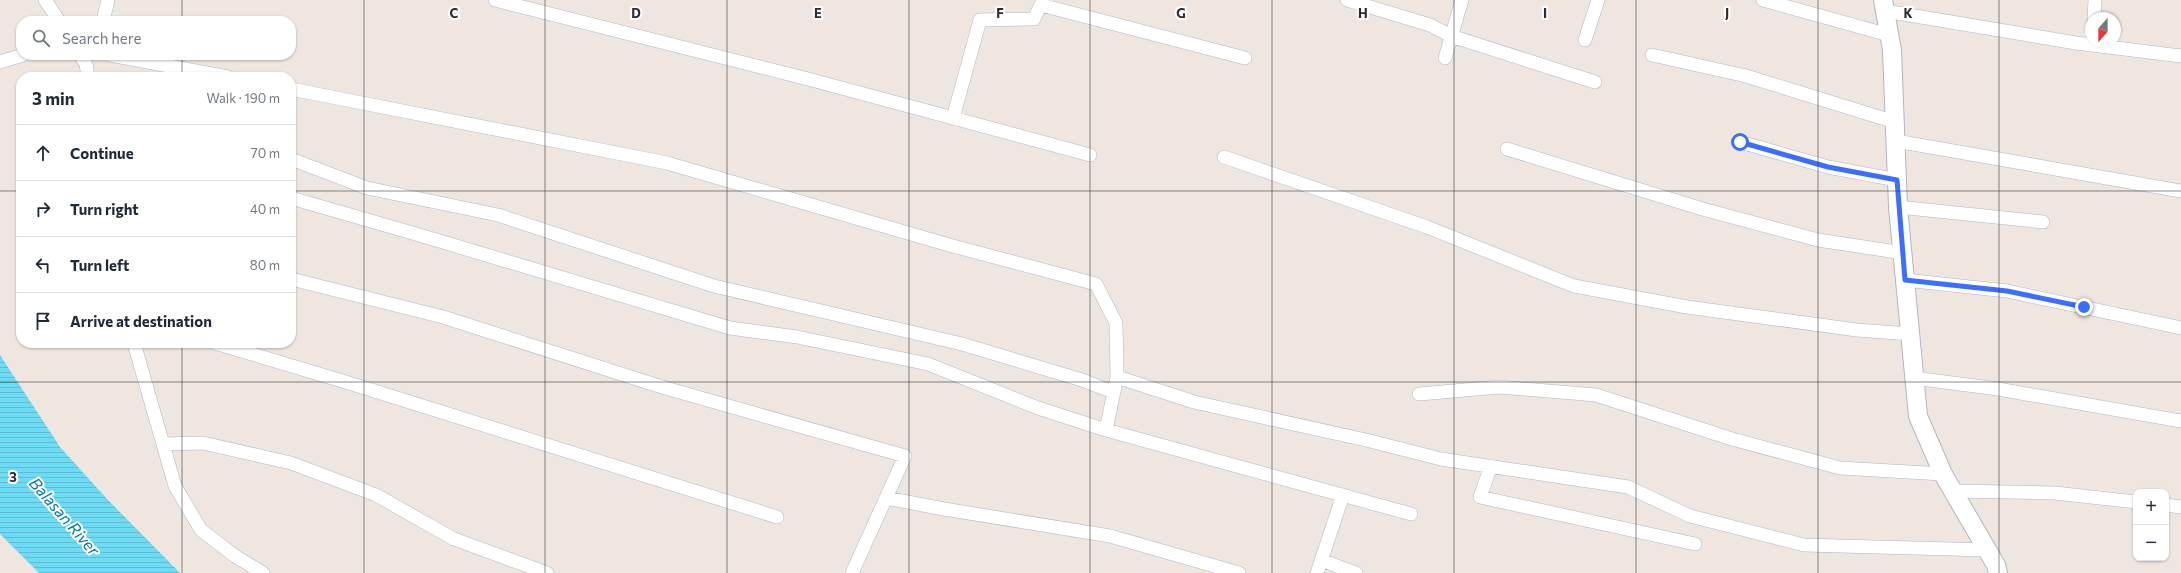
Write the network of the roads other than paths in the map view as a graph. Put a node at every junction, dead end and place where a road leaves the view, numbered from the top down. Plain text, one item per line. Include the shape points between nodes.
1 (45, 0) edge
2 (108, 0) edge
3 (495, 0) edge
4 (1347, 0) edge
5 (1462, 0) edge
6 (1763, 0) edge
7 (2095, 0) edge
8 (1594, 1) edge
9 (1042, 2) edge
10 (1884, 5) edge
11 (2094, 12) edge
12 (56, 16) edge
13 (104, 16) edge
14 (1889, 35) junction
15 (1452, 36) junction
16 (1584, 40) dead end
17 (2085, 42) edge
18 (2121, 47) edge
19 (1652, 56) dead end
20 (2181, 56) edge
21 (16, 57) edge
22 (1246, 58) dead end
23 (1445, 58) dead end
24 (84, 60) edge
25 (137, 60) edge
26 (0, 62) edge
27 (87, 72) edge
28 (201, 72) edge
29 (1595, 82) dead end
30 (296, 90) edge
31 (953, 118) junction
32 (1895, 122) junction
33 (1896, 141) junction
34 (1740, 142) dead end
35 (1507, 149) dead end
36 (1090, 155) dead end
37 (1224, 157) dead end
38 (296, 161) edge
39 (1897, 180) junction
40 (2181, 191) edge
41 (296, 199) edge
42 (1898, 206) junction
43 (2043, 222) dead end
44 (1903, 253) junction
45 (296, 280) edge
46 (1905, 280) junction
47 (2181, 328) edge
48 (1910, 334) junction
49 (135, 348) edge
50 (232, 348) edge
51 (1116, 377) junction
52 (1914, 378) junction
53 (1114, 392) junction
54 (1419, 394) dead end
55 (2181, 421) edge
56 (1106, 430) junction
57 (163, 444) junction
58 (1491, 466) junction
59 (1943, 474) junction
60 (1952, 490) junction
61 (1343, 495) junction
62 (886, 498) junction
63 (2133, 502) edge
64 (2169, 505) edge
65 (2181, 507) edge
66 (1411, 514) dead end
67 (777, 517) dead end
68 (1695, 544) dead end
69 (1988, 550) junction
70 (1321, 560) junction
71 (263, 573) edge
72 (548, 573) edge
73 (852, 573) edge
74 (1240, 573) edge
75 (1317, 573) edge
76 (1356, 573) edge
77 (1998, 573) edge

1 - 12 street
2 - 13 street
3 - 31 street
4 - 15 street via 1430,25
5 - 15 street
6 - 14 street
7 - 11 street
8 - 16 street
9 - 22 street
9 - 31 street via 1034,20 980,20
10 - 14 street
10 - 17 street
14 - 32 street
15 - 23 street
15 - 29 street
18 - 20 street
19 - 32 street via 1746,76
21 - 26 street
24 - 27 street
25 - 28 street
30 - 51 street via 667,163 949,245 1096,284 1116,323
31 - 36 street
32 - 33 street
33 - 39 street
33 - 40 street
34 - 39 street via 1828,167
35 - 44 street via 1706,210 1818,240
37 - 48 street via 1427,227 1574,286 1687,307 1857,330
38 - 53 street via 367,188 498,215 714,286 962,344
39 - 42 street
41 - 56 street via 730,328 798,337 928,364 1038,408
42 - 43 street
42 - 44 street
44 - 46 street
45 - 62 street via 443,317 662,387 905,456
46 - 47 street via 2007,291
46 - 48 street
48 - 52 street
49 - 57 street
50 - 67 street
51 - 53 street
51 - 58 street via 1194,402 1441,459
52 - 55 street via 1998,389
52 - 59 street via 1918,416
53 - 56 street
54 - 59 street via 1499,387 1596,395 1732,439 1840,468
56 - 61 street
57 - 71 street via 175,486 201,530
57 - 72 street via 202,443 291,463 376,495 454,539
58 - 68 street via 1480,497
58 - 69 street via 1628,486 1690,516 1804,544
59 - 60 street
60 - 63 street via 2055,493
60 - 69 street
61 - 66 street
61 - 70 street
62 - 73 street
62 - 74 street via 1110,536
64 - 65 street
69 - 77 street
70 - 75 street
70 - 76 street

